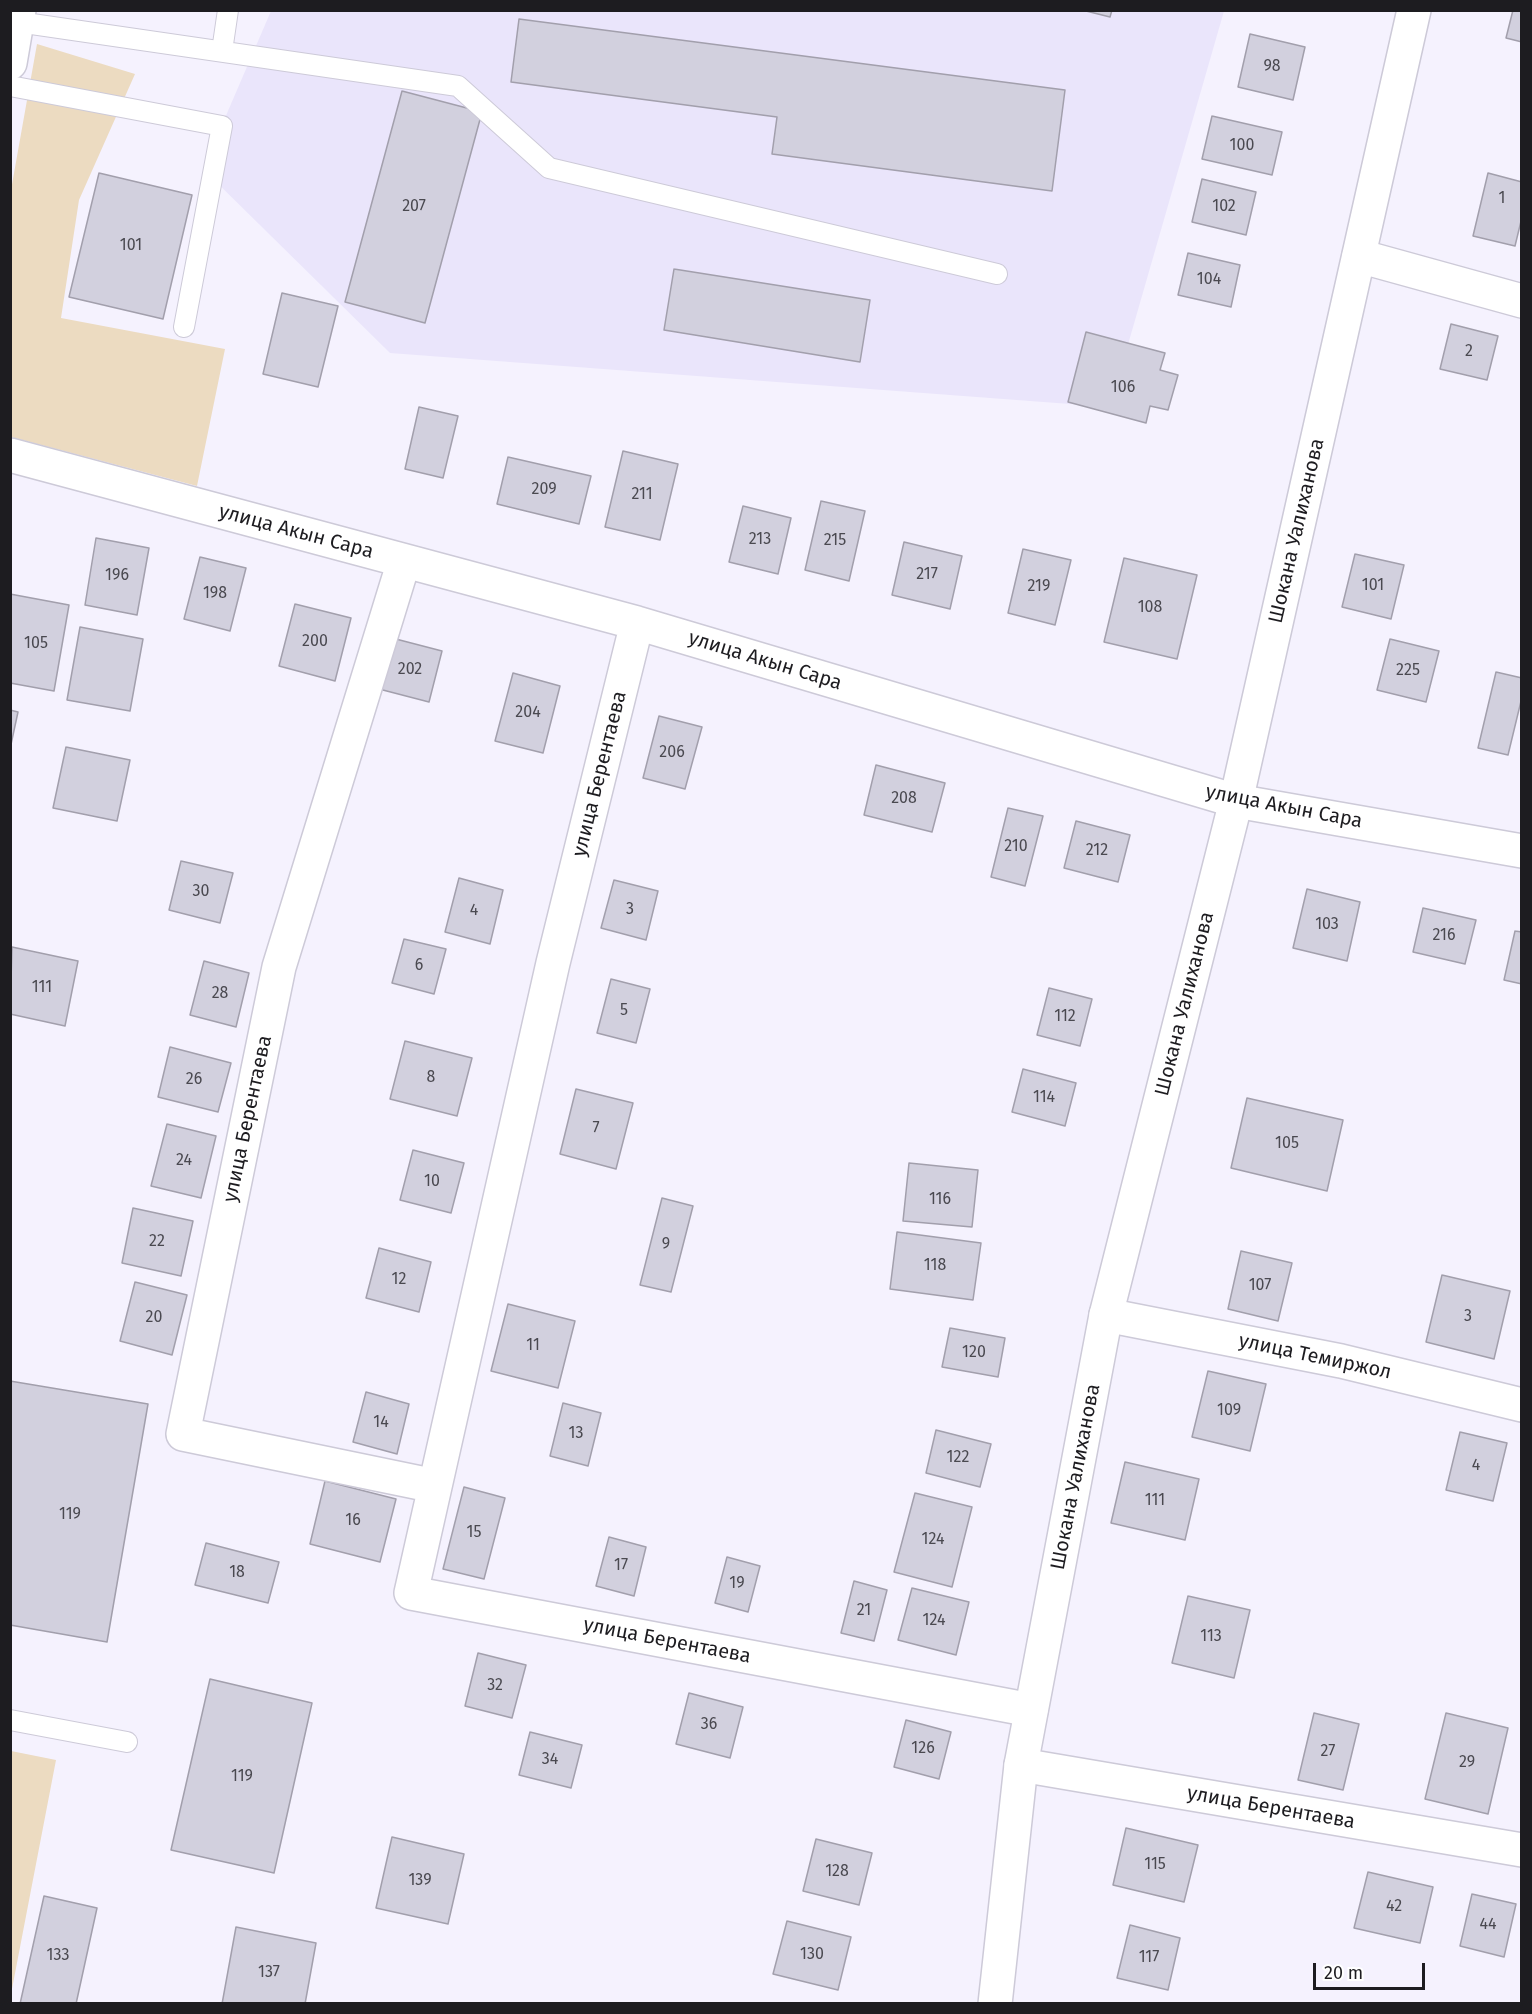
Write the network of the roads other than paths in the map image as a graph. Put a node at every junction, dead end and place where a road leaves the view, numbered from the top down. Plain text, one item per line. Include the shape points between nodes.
1 (228, 10) edge
2 (1414, 10) edge
3 (19, 16) edge
4 (222, 51) junction
5 (10, 63) edge
6 (10, 86) edge
7 (1359, 256) junction
8 (997, 274) dead end
9 (1521, 301) edge
10 (184, 327) dead end
11 (10, 455) edge
12 (404, 561) junction
13 (638, 623) junction
14 (1236, 801) junction
15 (1521, 851) edge
16 (1106, 1315) junction
17 (1521, 1405) edge
18 (435, 1486) junction
19 (1031, 1710) junction
20 (10, 1720) edge
21 (127, 1742) dead end
22 (1021, 1766) junction
23 (1521, 1850) edge
24 (995, 2004) edge

1 - 4 lane
2 - 7 street, Шокана Уалиханова
3 - 4 lane
3 - 5 street
4 - 8 lane via 458,86 549,168
6 - 10 lane via 222,126
7 - 9 street
7 - 14 street, Шокана Уалиханова
11 - 12 street, улица Акын Сара
12 - 13 street, улица Акын Сара
12 - 18 street, улица Берентаева via 279,967 183,1434
13 - 14 street, улица Акын Сара
13 - 18 street, улица Берентаева via 553,963
14 - 15 street, улица Акын Сара
14 - 16 street, Шокана Уалиханова
16 - 17 street, улица Темиржол via 1341,1361
16 - 19 street, Шокана Уалиханова
18 - 19 street, улица Берентаева via 411,1593
19 - 22 street, Шокана Уалиханова
20 - 21 lane
22 - 23 street, улица Берентаева
22 - 24 street, Шокана Уалиханова

